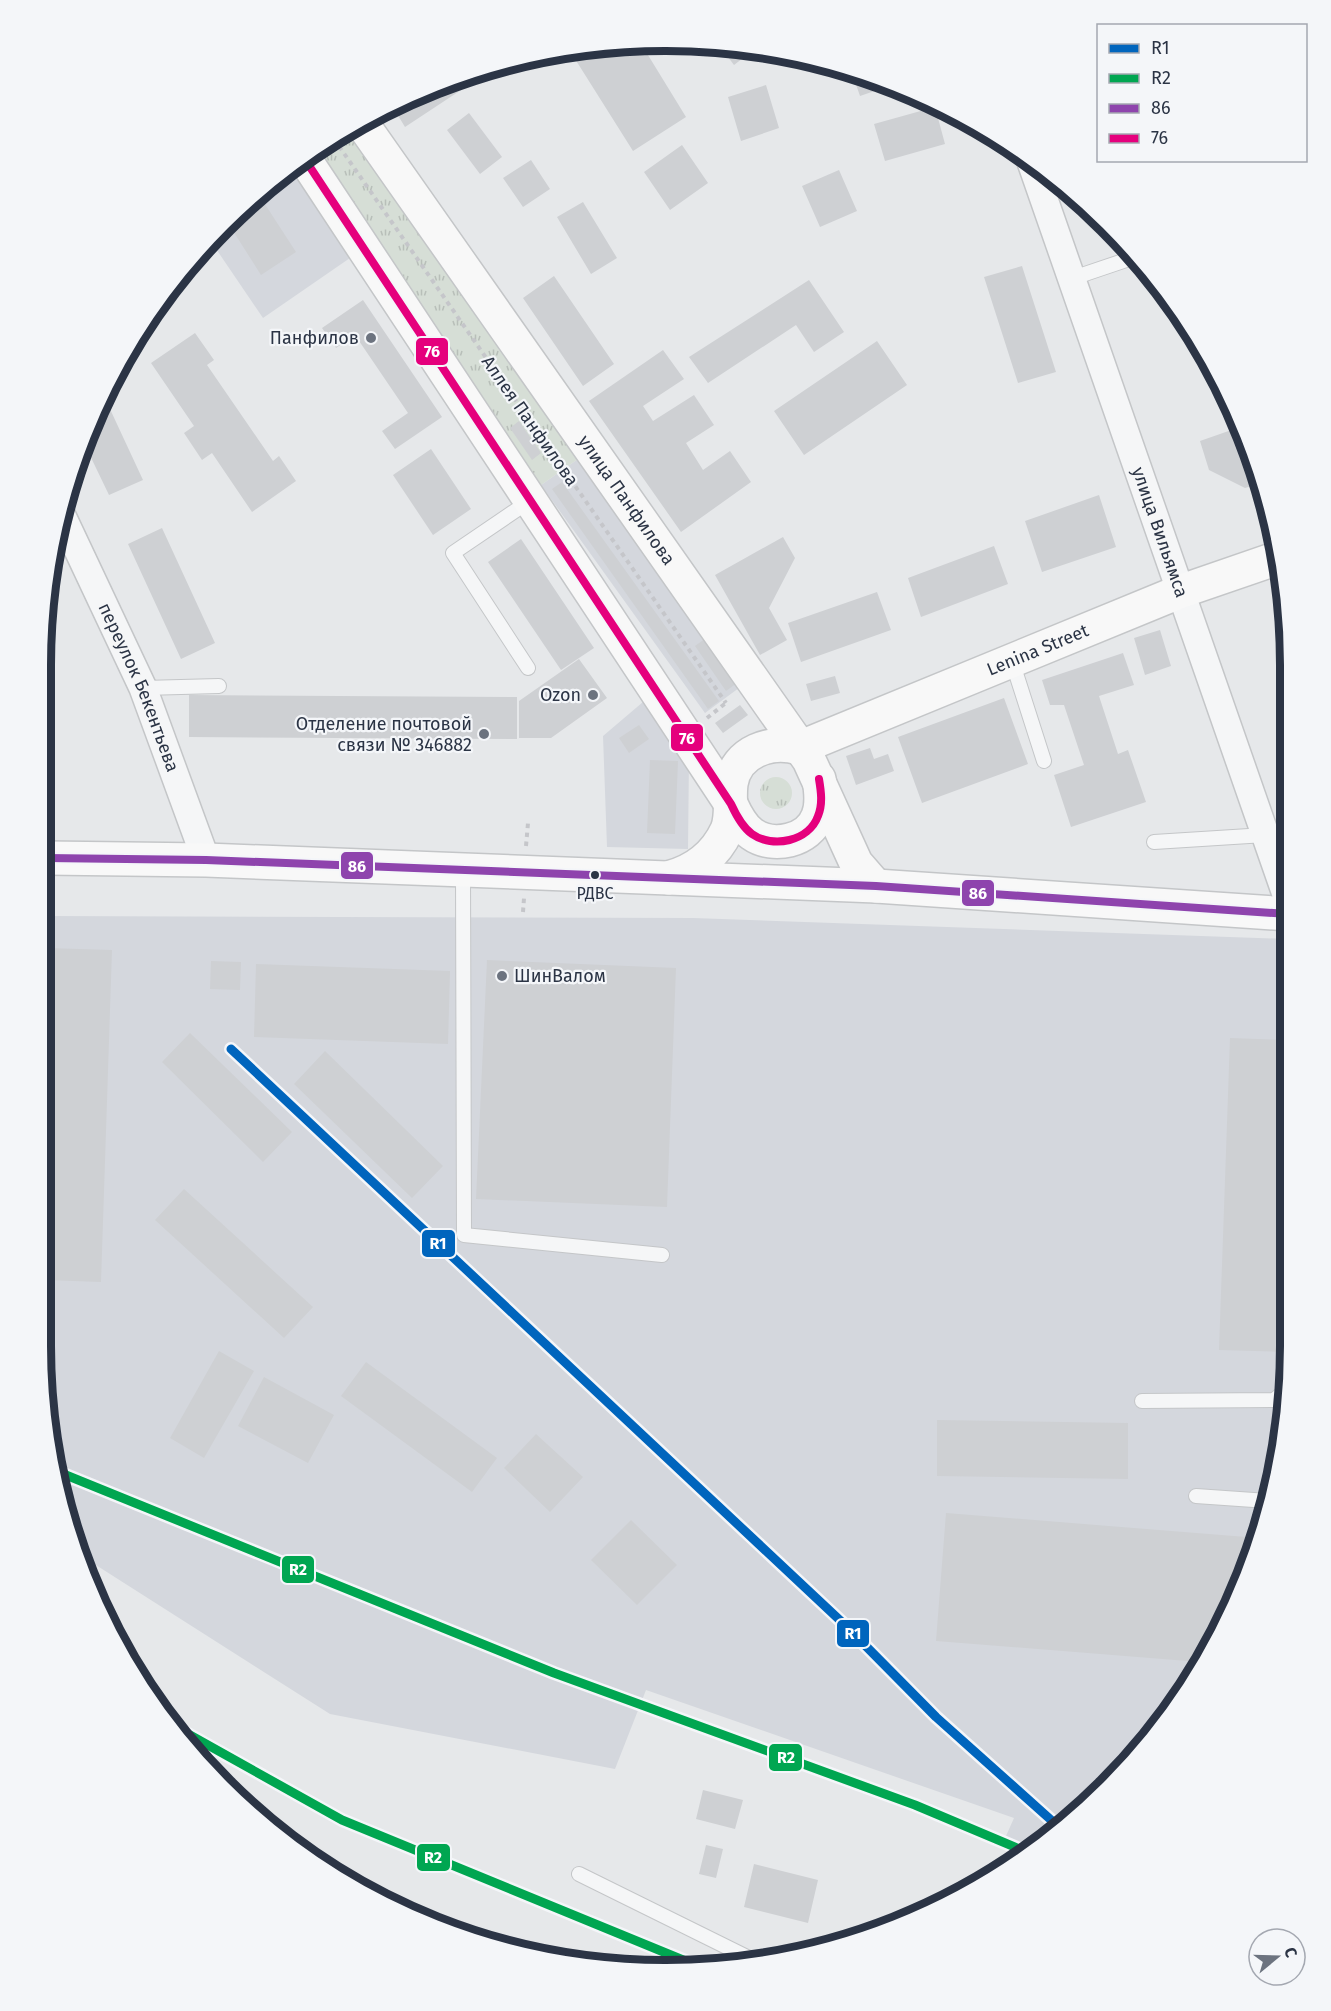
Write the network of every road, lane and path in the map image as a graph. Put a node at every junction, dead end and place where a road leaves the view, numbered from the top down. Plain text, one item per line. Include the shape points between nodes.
1 (366, 129) edge
2 (339, 146) edge
3 (309, 165) edge
4 (1036, 175) edge
5 (1128, 260) edge
6 (1073, 278) junction
7 (531, 500) junction
8 (67, 527) edge
9 (1271, 561) edge
10 (1179, 592) junction
11 (1012, 661) junction
12 (528, 668) dead end
13 (754, 682) junction
14 (219, 686) dead end
15 (142, 688) junction
16 (726, 703) junction
17 (685, 734) junction
18 (799, 748) junction
19 (1044, 762) dead end
20 (819, 779) junction
21 (735, 812) junction
22 (1265, 836) junction
23 (1154, 842) dead end
24 (51, 858) edge
25 (206, 860) junction
26 (463, 871) junction
27 (1280, 878) edge
28 (664, 879) junction
29 (781, 883) junction
30 (876, 886) junction
31 (1280, 913) edge
32 (662, 1255) dead end
33 (1278, 1397) edge
34 (1142, 1401) dead end
35 (1196, 1496) dead end
36 (1260, 1500) edge
37 (579, 1874) dead end
38 (743, 1955) edge

1 - 13 street, улица Панфилова
2 - 16 path, Аллея Панфилова
3 - 7 street
4 - 6 street, улица Вильямса
5 - 6 lane
6 - 10 street, улица Вильямса
7 - 12 lane via 453,553
7 - 17 street
8 - 15 street, переулок Бекентьева
9 - 10 street, Lenina Street
10 - 11 street, Lenina Street
10 - 22 street, улица Вильямса
11 - 18 street, Lenina Street
11 - 19 lane
13 - 16 path
13 - 18 street, улица Панфилова
14 - 15 lane
15 - 25 street, переулок Бекентьева
16 - 17 path
17 - 21 street
18 - 20 street, улица Панфилова
18 - 21 street via 776,745 747,756 736,767 731,783
20 - 21 street via 822,798 818,816 810,829 796,838 765,841 751,833
20 - 30 street, улица Панфилова via 856,863
21 - 28 street via 712,854 700,865
21 - 29 street via 753,854
22 - 23 lane
22 - 27 street, улица Вильямса
24 - 25 street
25 - 26 street
26 - 28 street
26 - 32 lane via 465,1235
28 - 29 street
29 - 30 street
30 - 31 street
33 - 34 lane via 1274,1400
35 - 36 lane
37 - 38 lane

